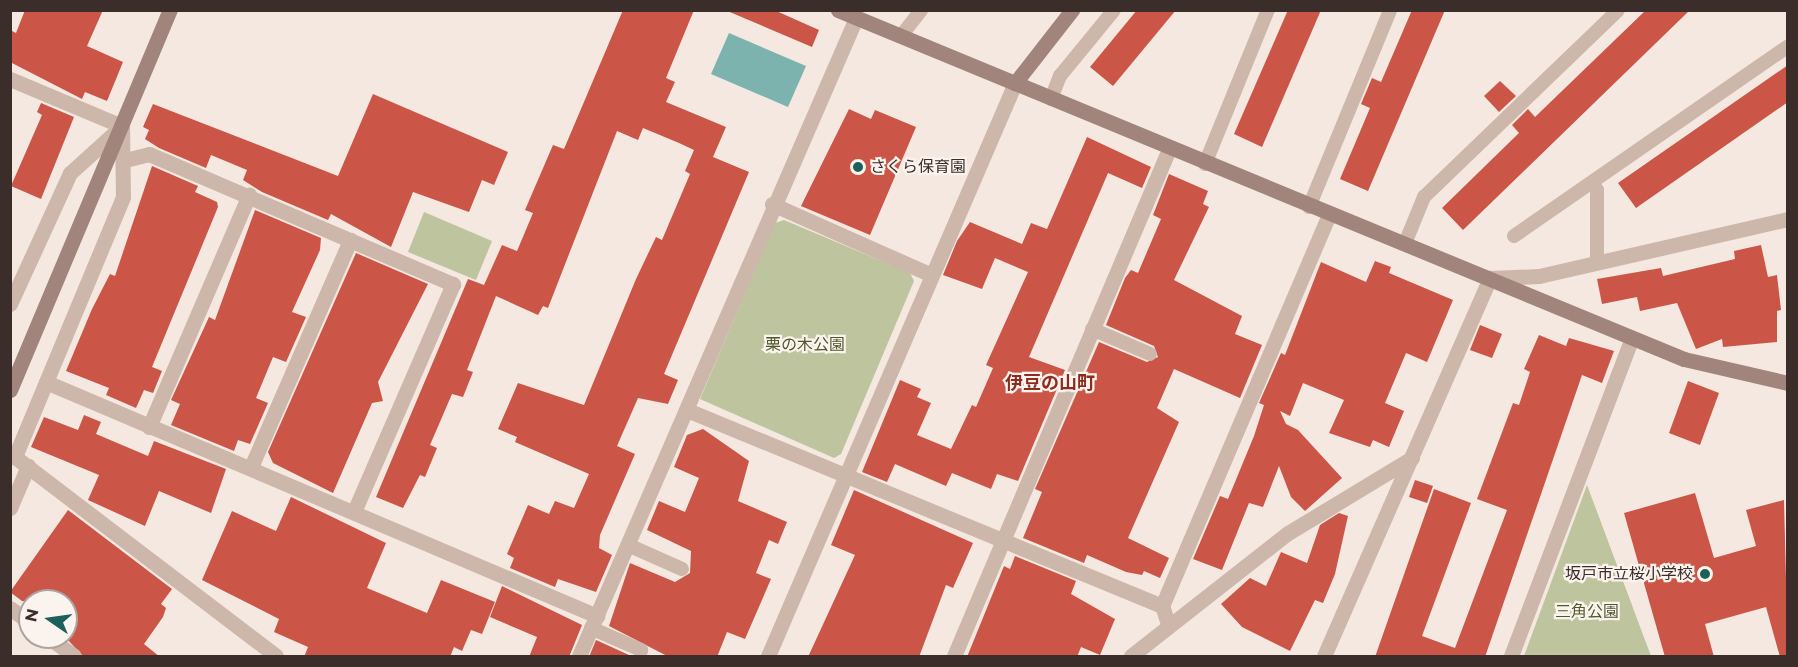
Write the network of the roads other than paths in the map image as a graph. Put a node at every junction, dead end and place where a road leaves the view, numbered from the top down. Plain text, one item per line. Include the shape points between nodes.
1 (170, 10) edge
2 (838, 10) edge
3 (921, 10) edge
4 (1072, 10) edge
5 (1114, 10) edge
6 (1268, 10) edge
7 (1390, 10) edge
8 (1618, 10) edge
9 (856, 18) junction
10 (901, 36) junction
11 (1788, 46) edge
12 (10, 79) edge
13 (1015, 83) junction
14 (1051, 99) junction
15 (122, 126) junction
16 (1169, 149) junction
17 (125, 159) junction
18 (1205, 164) junction
19 (1591, 183) junction
20 (249, 195) junction
21 (772, 204) junction
22 (1309, 207) junction
23 (1329, 214) junction
24 (1788, 219) edge
25 (1514, 236) dead end
26 (350, 240) junction
27 (1406, 241) junction
28 (1597, 262) junction
29 (929, 274) junction
30 (1491, 278) junction
31 (10, 304) edge
32 (1092, 329) junction
33 (1632, 338) junction
34 (1150, 354) dead end
35 (46, 382) junction
36 (1788, 383) edge
37 (10, 390) edge
38 (687, 410) junction
39 (149, 427) junction
40 (1412, 458) junction
41 (28, 466) junction
42 (251, 467) junction
43 (845, 476) junction
44 (10, 508) edge
45 (354, 512) junction
46 (1001, 543) junction
47 (628, 545) junction
48 (682, 569) dead end
49 (1162, 606) junction
50 (594, 622) junction
51 (1168, 624) junction
52 (641, 650) dead end
53 (276, 657) edge
54 (579, 657) edge
55 (768, 657) edge
56 (954, 657) edge
57 (1131, 657) edge
58 (1324, 657) edge
59 (1511, 657) edge

1 - 15 street
2 - 9 street
3 - 10 lane
4 - 13 street
5 - 14 lane via 1060,76
6 - 18 lane
7 - 22 lane
8 - 27 lane via 1424,197
9 - 10 street
9 - 21 street
10 - 13 street
11 - 19 lane
12 - 15 street
13 - 14 street
13 - 29 street
14 - 16 street
15 - 17 street
15 - 31 street via 70,173
15 - 37 street
16 - 18 street
16 - 32 street
17 - 20 street via 149,154
17 - 35 street via 123,197
18 - 22 street
19 - 25 lane
19 - 28 lane via 1597,190
20 - 26 street
20 - 39 street
21 - 29 street
21 - 38 street
22 - 23 street
23 - 27 street
23 - 49 street
24 - 28 street
26 - 42 street
26 - 45 street via 453,284
27 - 30 street
28 - 30 street via 1539,276
29 - 43 street
30 - 33 street
30 - 40 street
32 - 34 lane
32 - 46 street
33 - 36 street via 1722,370
33 - 59 street
35 - 39 street
35 - 41 street via 15,457
38 - 43 street
38 - 47 street
39 - 42 street
40 - 51 street via 1288,533
40 - 58 street
41 - 44 street
41 - 53 street
42 - 45 street
43 - 46 street
43 - 55 street
45 - 50 street
46 - 49 street
46 - 56 street
47 - 48 lane
47 - 50 street
49 - 51 street
50 - 52 lane
50 - 54 street
51 - 57 street

